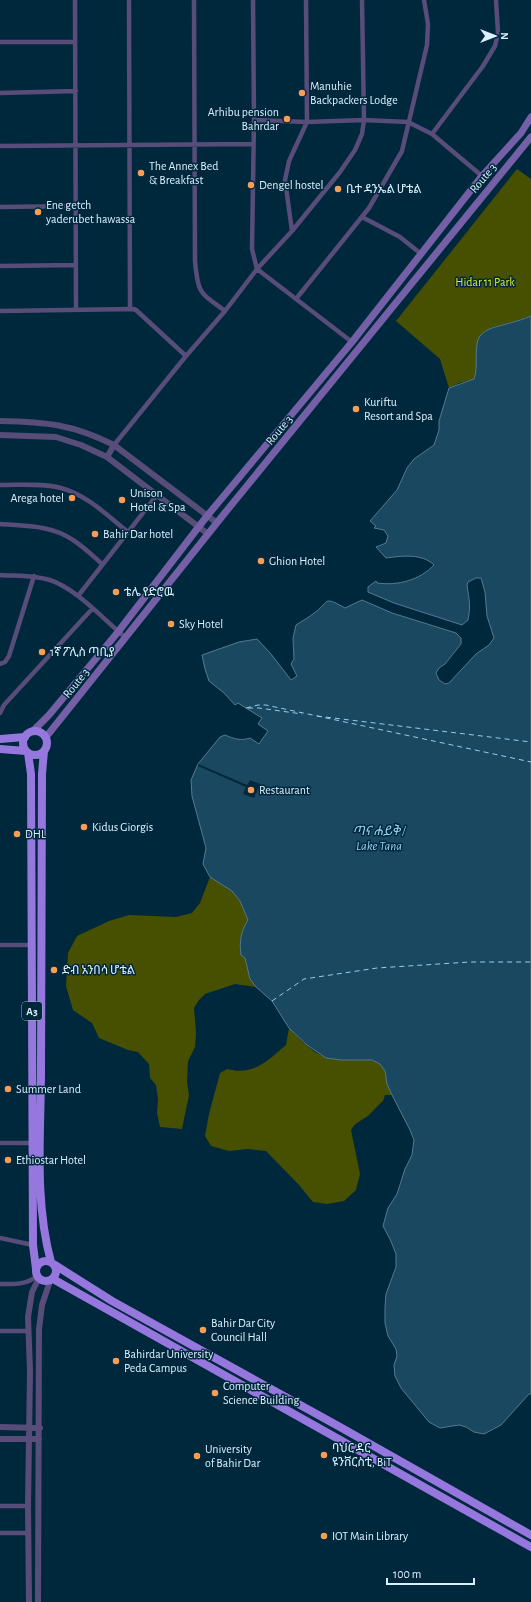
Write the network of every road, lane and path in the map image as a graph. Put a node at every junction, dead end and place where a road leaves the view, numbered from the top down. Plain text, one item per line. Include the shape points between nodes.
1 (75, 0) edge
2 (129, 0) edge
3 (194, 0) edge
4 (253, 0) edge
5 (306, 0) edge
6 (362, 0) edge
7 (424, 0) edge
8 (496, 0) edge
9 (0, 42) edge
10 (75, 42) junction
11 (76, 91) junction
12 (0, 93) edge
13 (531, 117) edge
14 (254, 120) junction
15 (364, 120) junction
16 (307, 122) junction
17 (408, 122) junction
18 (432, 134) junction
19 (531, 137) edge
20 (194, 144) junction
21 (253, 144) junction
22 (76, 145) junction
23 (130, 145) junction
24 (0, 146) edge
25 (482, 176) junction
26 (76, 206) junction
27 (0, 207) edge
28 (362, 217) junction
29 (292, 231) junction
30 (430, 242) junction
31 (439, 249) junction
32 (420, 253) junction
33 (76, 265) junction
34 (0, 266) edge
35 (257, 269) junction
36 (296, 299) junction
37 (130, 308) junction
38 (76, 310) junction
39 (0, 311) edge
40 (225, 312) junction
41 (363, 327) junction
42 (371, 334) junction
43 (352, 342) junction
44 (186, 356) junction
45 (313, 387) junction
46 (322, 395) junction
47 (0, 421) edge
48 (0, 435) edge
49 (114, 445) junction
50 (107, 457) junction
51 (0, 485) edge
52 (166, 485) junction
53 (157, 495) junction
54 (207, 516) junction
55 (217, 523) junction
56 (0, 524) edge
57 (199, 527) junction
58 (128, 532) junction
59 (208, 534) junction
60 (102, 564) junction
61 (0, 576) edge
62 (34, 576) junction
63 (78, 596) junction
64 (92, 609) junction
65 (118, 632) junction
66 (126, 638) junction
67 (0, 664) edge
68 (0, 713) edge
69 (33, 731) junction
70 (25, 737) junction
71 (46, 737) junction
72 (0, 739) edge
73 (0, 750) edge
74 (44, 751) junction
75 (27, 752) junction
76 (31, 810) junction
77 (42, 810) junction
78 (32, 936) junction
79 (42, 936) junction
80 (0, 945) edge
81 (32, 945) junction
82 (32, 970) junction
83 (42, 970) junction
84 (0, 1143) edge
85 (37, 1143) junction
86 (0, 1238) edge
87 (33, 1245) junction
88 (53, 1264) junction
89 (37, 1274) junction
90 (51, 1280) junction
91 (0, 1284) edge
92 (39, 1329) junction
93 (28, 1330) junction
94 (0, 1331) edge
95 (0, 1427) edge
96 (29, 1428) junction
97 (40, 1428) junction
98 (0, 1439) edge
99 (39, 1439) junction
100 (29, 1440) junction
101 (478, 1504) junction
102 (0, 1506) edge
103 (28, 1506) junction
104 (39, 1506) junction
105 (472, 1513) junction
106 (0, 1533) edge
107 (28, 1533) junction
108 (531, 1535) edge
109 (530, 1544) edge
110 (29, 1602) edge
111 (38, 1602) edge

1 - 10 street
2 - 23 street
3 - 20 street
4 - 14 street
5 - 16 street
6 - 15 street
7 - 17 street via 428,24 427,45
8 - 18 street via 498,33 495,46
9 - 10 street
10 - 11 street
11 - 12 street
11 - 22 street
13 - 25 main road
14 - 16 street
14 - 21 street
15 - 16 street
15 - 17 street
15 - 29 street via 362,134 355,150
16 - 29 street via 286,170
17 - 18 street
17 - 28 street via 405,141 395,166
18 - 25 street
19 - 31 main road, Route 3
20 - 21 street
20 - 23 street
20 - 40 street via 196,282 204,296
21 - 35 street via 252,249
22 - 23 street
22 - 24 street
22 - 26 street
23 - 37 street
25 - 30 main road
26 - 27 street
26 - 33 street
28 - 32 street via 400,237
28 - 36 street
29 - 35 street
30 - 31 main road
30 - 32 main road
31 - 42 main road, Route 3
32 - 41 main road
33 - 34 street
33 - 38 street
35 - 36 street
35 - 40 street
36 - 43 street
37 - 38 street
37 - 44 street via 136,310
38 - 39 street
40 - 44 street
41 - 42 main road
41 - 43 main road
42 - 46 main road, Route 3
43 - 45 main road
44 - 49 street
45 - 46 main road
45 - 54 main road
46 - 55 main road, Route 3
47 - 49 street via 67,426
48 - 50 street via 56,437
49 - 50 street
49 - 52 street
50 - 53 street
51 - 58 street via 61,488 92,503
52 - 53 street
52 - 54 street
53 - 57 street
53 - 58 street
54 - 55 street
54 - 57 main road
55 - 59 main road, Route 3
56 - 60 street via 56,531 72,539
57 - 59 street
57 - 65 main road
58 - 60 street
59 - 66 main road, Route 3
60 - 63 street
61 - 62 street
62 - 63 street via 50,580
62 - 67 street via 9,656
63 - 64 street
64 - 65 street
64 - 68 street via 4,705
65 - 66 street
65 - 69 main road
66 - 71 main road, Route 3
69 - 70 highway
69 - 71 highway via 41,732
70 - 72 highway
70 - 75 highway, A3 via 23,744
71 - 74 highway, A3
73 - 75 highway
74 - 75 highway via 35,755
74 - 77 highway, A3
75 - 76 highway, A3 via 31,774
76 - 77 highway
76 - 78 highway, A3
77 - 79 highway, A3
78 - 79 highway
78 - 81 highway, A3
79 - 83 highway, A3
80 - 81 street
81 - 82 highway, A3
82 - 83 highway
82 - 85 highway, A3
83 - 85 highway, A3
84 - 85 street
85 - 87 highway, A3
85 - 88 highway, A3 via 42,1219
86 - 87 street
87 - 89 highway, A3
88 - 89 highway via 40,1262
88 - 90 highway, A3 via 56,1273
88 - 101 highway via 112,1301
89 - 90 highway via 44,1281
89 - 91 street via 24,1283
89 - 93 street via 29,1303
90 - 92 street via 42,1305
90 - 105 highway
92 - 93 street
92 - 97 street
93 - 94 street
93 - 96 street
95 - 96 street
96 - 97 street
96 - 100 street
97 - 99 street
98 - 100 street
99 - 100 street
99 - 104 street
100 - 103 street
101 - 105 highway
101 - 108 highway
102 - 103 street
103 - 104 street
103 - 107 street
104 - 111 street
105 - 109 highway
106 - 107 street
107 - 110 street

